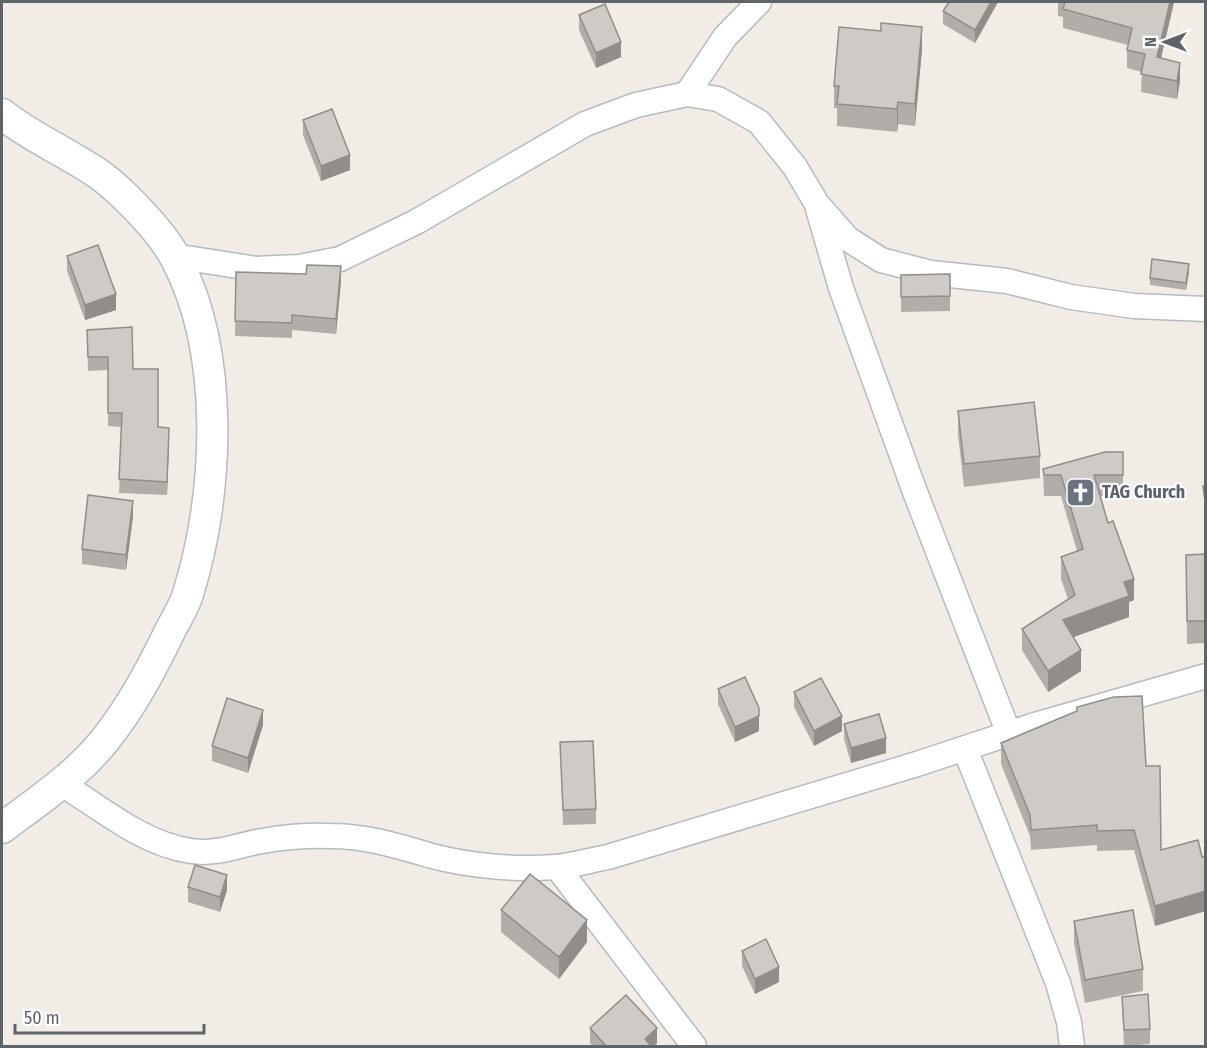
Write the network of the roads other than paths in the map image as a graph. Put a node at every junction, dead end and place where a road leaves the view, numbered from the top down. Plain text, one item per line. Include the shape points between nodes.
1 (759, 2) edge
2 (687, 94) junction
3 (2, 114) edge
4 (817, 204) junction
5 (174, 256) junction
6 (1206, 309) edge
7 (1206, 676) edge
8 (1009, 734) junction
9 (965, 749) junction
10 (62, 784) junction
11 (2, 828) edge
12 (557, 867) junction
13 (694, 1047) edge
14 (1072, 1047) edge

1 - 2 street via 725,37
2 - 4 street via 718,99 759,122 795,167
2 - 5 street via 636,105 585,124 416,222 340,259 299,267 256,269
3 - 5 street via 97,172 146,218
4 - 6 street via 848,239 881,260 931,273 1007,281 1071,297 1134,306
4 - 8 street via 841,288 944,570
5 - 10 street via 198,314 208,374 212,447 206,522 187,597 144,684 104,741
7 - 8 street
8 - 9 street
9 - 12 street via 608,857
9 - 14 street via 1058,983
10 - 11 street
10 - 12 street via 148,838 191,851 222,851 297,836 332,836 366,838 433,856 486,864
12 - 13 street

